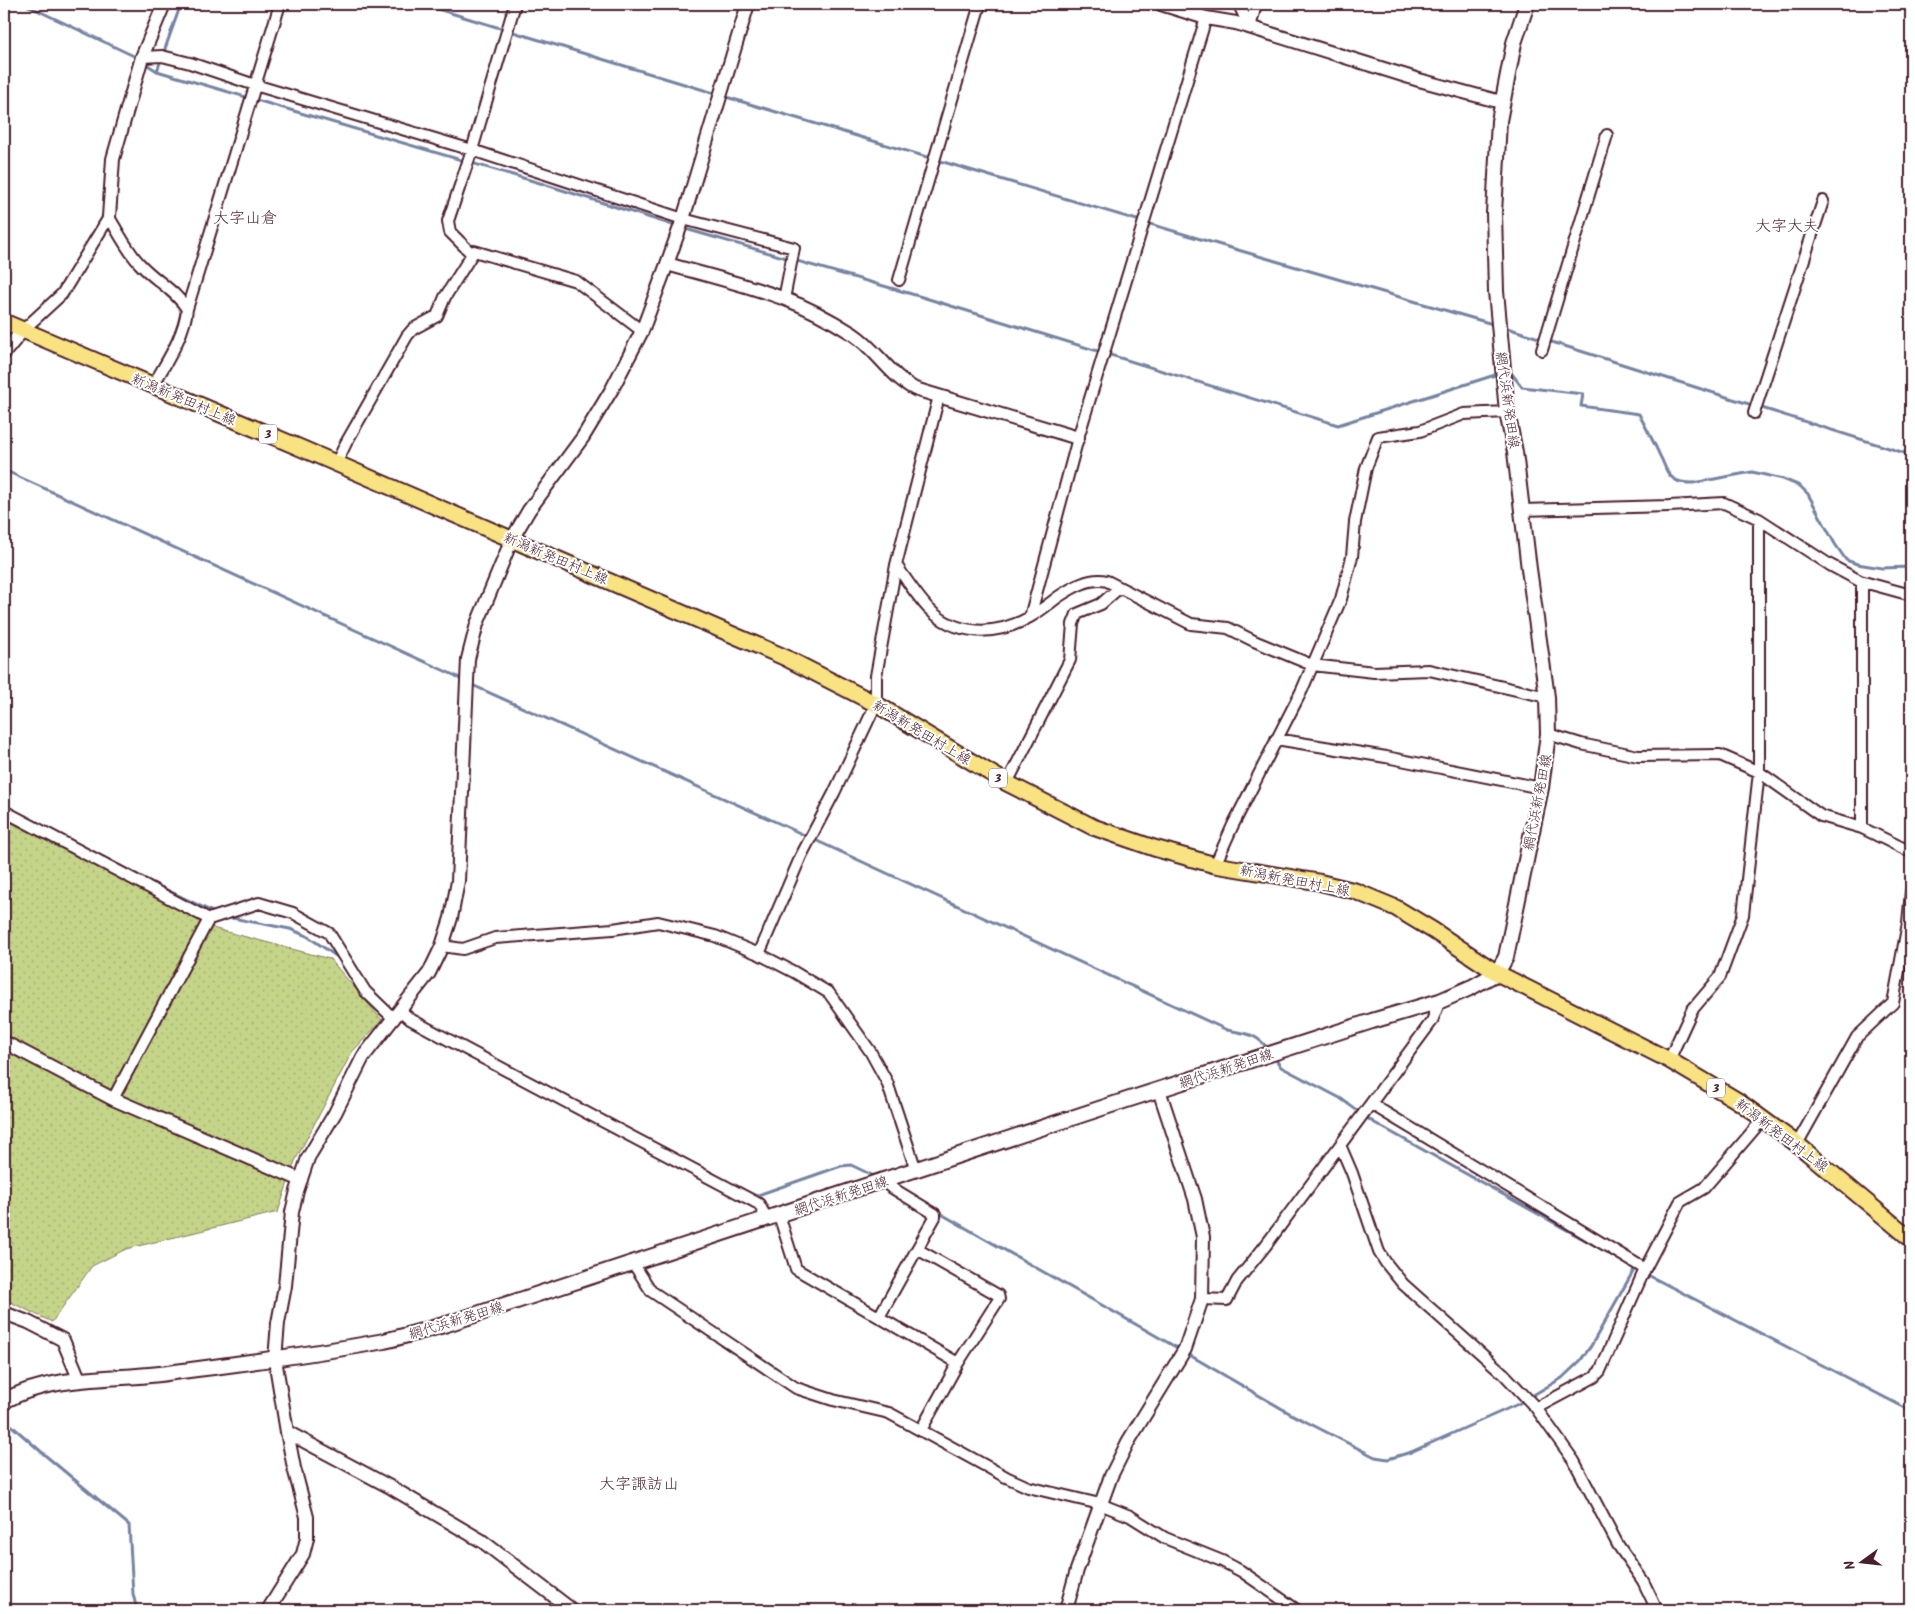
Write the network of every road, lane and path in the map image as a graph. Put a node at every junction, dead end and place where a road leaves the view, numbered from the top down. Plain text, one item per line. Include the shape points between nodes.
1 (164, 4) edge
2 (280, 4) edge
3 (515, 4) edge
4 (748, 4) edge
5 (980, 4) edge
6 (1161, 4) edge
7 (1241, 4) edge
8 (1256, 4) edge
9 (1527, 4) edge
10 (1206, 18) junction
11 (1250, 28) junction
12 (142, 57) junction
13 (255, 85) junction
14 (1501, 102) junction
15 (1608, 135) dead end
16 (472, 150) junction
17 (1823, 201) dead end
18 (110, 216) junction
19 (683, 219) junction
20 (472, 254) junction
21 (667, 264) junction
22 (899, 280) dead end
23 (784, 299) junction
24 (187, 309) junction
25 (4, 322) edge
26 (22, 331) junction
27 (642, 331) junction
28 (1542, 350) dead end
29 (4, 353) edge
30 (153, 386) junction
31 (939, 396) junction
32 (1507, 412) junction
33 (1754, 413) dead end
34 (1078, 438) junction
35 (336, 464) junction
36 (1522, 510) junction
37 (1759, 519) junction
38 (512, 539) junction
39 (896, 564) junction
40 (1862, 582) junction
41 (1119, 588) junction
42 (1911, 595) edge
43 (1030, 617) junction
44 (1312, 665) junction
45 (1548, 697) junction
46 (876, 704) junction
47 (1548, 734) junction
48 (1276, 739) junction
49 (1759, 772) junction
50 (1007, 783) junction
51 (1541, 788) junction
52 (4, 811) edge
53 (1862, 828) junction
54 (1911, 852) edge
55 (1215, 866) junction
56 (1911, 892) edge
57 (209, 919) junction
58 (1910, 923) edge
59 (442, 946) junction
60 (759, 954) junction
61 (1497, 973) junction
62 (1440, 1001) junction
63 (398, 1015) junction
64 (4, 1042) edge
65 (1669, 1060) junction
66 (1160, 1090) junction
67 (113, 1099) junction
68 (1371, 1104) junction
69 (1763, 1119) junction
70 (1797, 1144) junction
71 (1340, 1145) junction
72 (916, 1170) junction
73 (301, 1180) junction
74 (886, 1180) junction
75 (773, 1217) junction
76 (1911, 1239) edge
77 (918, 1249) junction
78 (633, 1263) junction
79 (1645, 1269) junction
80 (1202, 1298) junction
81 (4, 1313) edge
82 (879, 1317) junction
83 (275, 1359) junction
84 (958, 1363) junction
85 (80, 1381) junction
86 (4, 1401) edge
87 (1536, 1408) junction
88 (922, 1430) junction
89 (288, 1432) junction
90 (1100, 1504) junction
91 (268, 1610) edge
92 (572, 1610) edge
93 (1066, 1610) edge
94 (1298, 1610) edge
95 (1658, 1610) edge

1 - 12 street
2 - 13 street
3 - 16 street
4 - 19 street
5 - 22 street
6 - 10 street
7 - 11 street
8 - 11 street
9 - 14 main road, 網代浜新発田線 via 1514,43
10 - 11 street
10 - 34 street
11 - 14 street
12 - 13 street via 162,56 181,60
12 - 18 street via 114,159
13 - 16 street
13 - 24 street
14 - 32 main road, 網代浜新発田線 via 1495,223 1497,309
15 - 28 street
16 - 19 street
16 - 20 street via 448,221 450,232
17 - 33 street
18 - 24 street via 139,263 179,297
18 - 26 street via 62,294
19 - 21 street
19 - 23 street via 794,248
20 - 27 street via 474,251 576,281
20 - 35 street via 437,316 407,336
21 - 23 street
21 - 27 street
23 - 31 street via 817,313 855,336 906,384
24 - 30 street via 178,340
25 - 26 main road, 新潟新発田村上線 / 3
26 - 29 street
26 - 30 main road, 新潟新発田村上線 / 3
27 - 38 street via 588,429
30 - 35 main road, 新潟新発田村上線 / 3
31 - 34 street
31 - 39 street
32 - 36 main road, 網代浜新発田線
32 - 44 street via 1464,414 1420,431 1378,437 1366,468 1352,557 1341,599
34 - 43 street
35 - 38 main road, 新潟新発田村上線 / 3
36 - 37 street via 1724,503
36 - 45 main road, 網代浜新発田線
37 - 40 street
37 - 49 street
38 - 46 main road, 新潟新発田村上線 / 3 via 784,657
38 - 59 street via 477,624 468,659 458,881
39 - 43 street via 926,606 960,628 997,630
39 - 46 street via 876,676
40 - 42 street
40 - 53 street
41 - 43 street via 1097,579 1087,582 1069,590
41 - 44 street via 1191,624 1228,628
41 - 50 street via 1101,604 1077,614 1070,660
44 - 45 street via 1374,672 1429,670
44 - 48 street
45 - 47 main road, 網代浜新発田線
46 - 50 main road, 新潟新発田村上線 / 3
46 - 60 street via 801,856
47 - 49 street via 1638,756 1720,755
47 - 51 main road, 網代浜新発田線
48 - 51 street
48 - 55 street
49 - 53 street via 1821,816
49 - 65 street via 1742,915 1720,977 1692,1010
50 - 55 main road, 新潟新発田村上線 / 3 via 1093,827
51 - 61 main road, 網代浜新発田線 via 1506,957
52 - 57 street
53 - 54 street
55 - 61 main road, 新潟新発田村上線 / 3 via 1355,891 1396,908
56 - 58 street
57 - 63 street via 259,903 293,913 329,933 365,991
57 - 67 street
58 - 70 street via 1892,1003 1856,1038
59 - 60 street via 462,949 495,938 658,922 715,936
59 - 63 street via 429,973
60 - 72 street via 829,993 870,1051 887,1082
61 - 62 main road, 網代浜新発田線
61 - 65 main road, 新潟新発田村上線 / 3
62 - 66 main road, 網代浜新発田線
62 - 68 street via 1432,1021
63 - 73 street via 363,1057 308,1158
63 - 75 street via 759,1204
64 - 67 street
65 - 69 main road, 新潟新発田村上線 / 3
66 - 72 main road, 網代浜新発田線
66 - 80 street via 1195,1199 1203,1237
67 - 73 street
68 - 71 street
68 - 79 street
69 - 70 main road, 新潟新発田村上線 / 3
69 - 79 street via 1704,1188 1680,1202
70 - 76 main road, 新潟新発田村上線 / 3
71 - 80 street via 1237,1281 1227,1300
71 - 87 street via 1379,1252 1386,1263 1403,1284 1504,1374
72 - 74 main road, 網代浜新発田線
73 - 83 street via 292,1212
74 - 75 main road, 網代浜新発田線
74 - 77 street via 889,1186 935,1214
75 - 78 main road, 網代浜新発田線
75 - 82 street via 796,1269
77 - 82 street
77 - 84 street via 998,1296
78 - 83 main road, 網代浜新発田線 via 447,1324 386,1340
78 - 88 street via 651,1291 796,1388 889,1414
79 - 87 street via 1600,1371
80 - 90 street via 1185,1349 1128,1442
81 - 85 street via 63,1340
82 - 84 street
83 - 85 main road, 網代浜新発田線
83 - 89 street
84 - 88 street
85 - 86 main road, 網代浜新発田線 via 40,1387
87 - 95 street via 1574,1461 1618,1545
88 - 90 street via 1028,1487
89 - 91 street via 307,1517 307,1538 303,1554
89 - 92 street via 482,1541
90 - 93 street
90 - 94 street via 1130,1516 1165,1538 1241,1571

